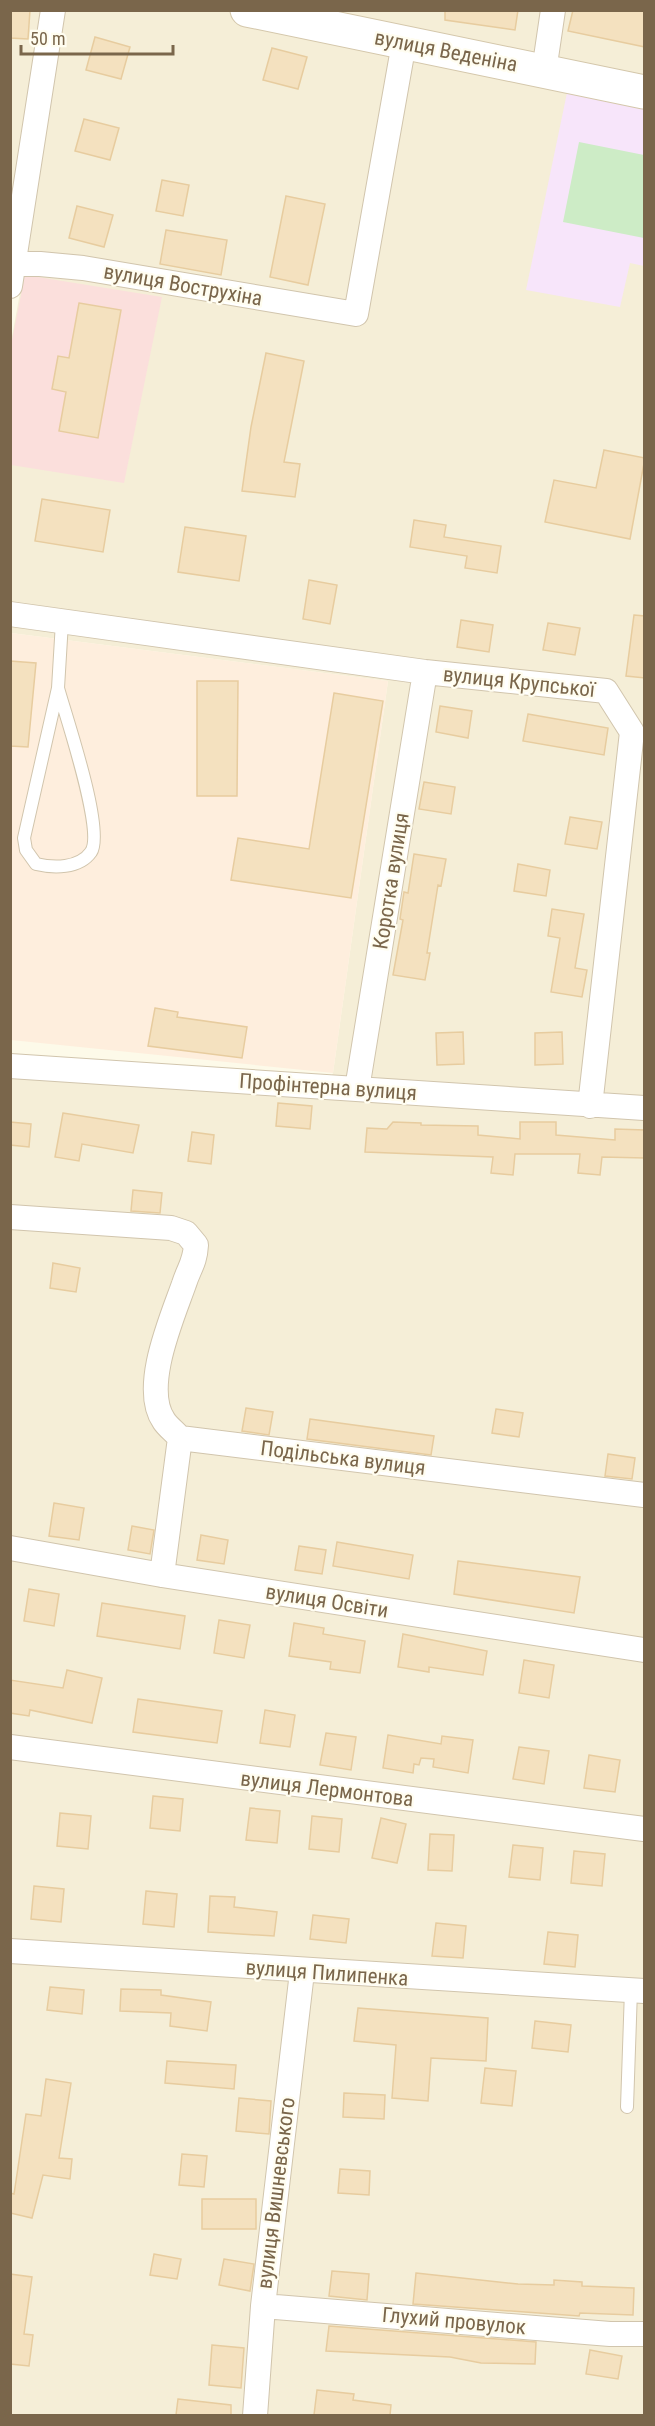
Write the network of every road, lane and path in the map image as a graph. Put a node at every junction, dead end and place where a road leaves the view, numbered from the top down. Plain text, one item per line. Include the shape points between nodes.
1 (53, 10) edge
2 (247, 10) edge
3 (553, 10) edge
4 (404, 43) junction
5 (544, 71) junction
6 (645, 92) edge
7 (12, 272) edge
8 (10, 614) edge
9 (62, 622) junction
10 (425, 672) junction
11 (57, 688) junction
12 (10, 1066) edge
13 (357, 1089) junction
14 (590, 1106) junction
15 (645, 1108) edge
16 (10, 1217) edge
17 (180, 1438) junction
18 (645, 1495) edge
19 (10, 1548) edge
20 (162, 1575) junction
21 (645, 1650) edge
22 (10, 1747) edge
23 (645, 1829) edge
24 (10, 1951) edge
25 (302, 1972) junction
26 (638, 1991) edge
27 (627, 2107) dead end
28 (263, 2306) junction
29 (645, 2334) edge
30 (255, 2415) edge

1 - 7 street
2 - 4 street, вулиця Веденіна
3 - 5 street
4 - 5 street, вулиця Веденіна
4 - 7 street, вулиця Вострухіна via 356,314 83,268 40,264
5 - 6 street, вулиця Веденіна
8 - 9 street, вулиця Крупської
9 - 10 street, вулиця Крупської
9 - 11 lane
10 - 13 street, Коротка вулиця
10 - 14 street, вулиця Крупської via 606,691 632,732
11 - 11 lane via 93,813 96,837 91,853 72,865 53,868 36,864 26,850 24,838
12 - 13 street, Профінтерна вулиця
13 - 14 street, Профінтерна вулиця
14 - 15 street, Профінтерна вулиця
16 - 17 street via 171,1228 186,1233 196,1245 195,1262 185,1280 159,1358 156,1383 163,1420
17 - 18 street, Подільська вулиця
17 - 20 street
19 - 20 street, вулиця Освіти
20 - 21 street, вулиця Освіти
22 - 23 street, вулиця Лермонтова
24 - 25 street, вулиця Пилипенка
25 - 26 street, вулиця Пилипенка
25 - 28 street, вулиця Вишневського
26 - 27 lane
28 - 29 street, Глухий провулок
28 - 30 street, вулиця Вишневського

